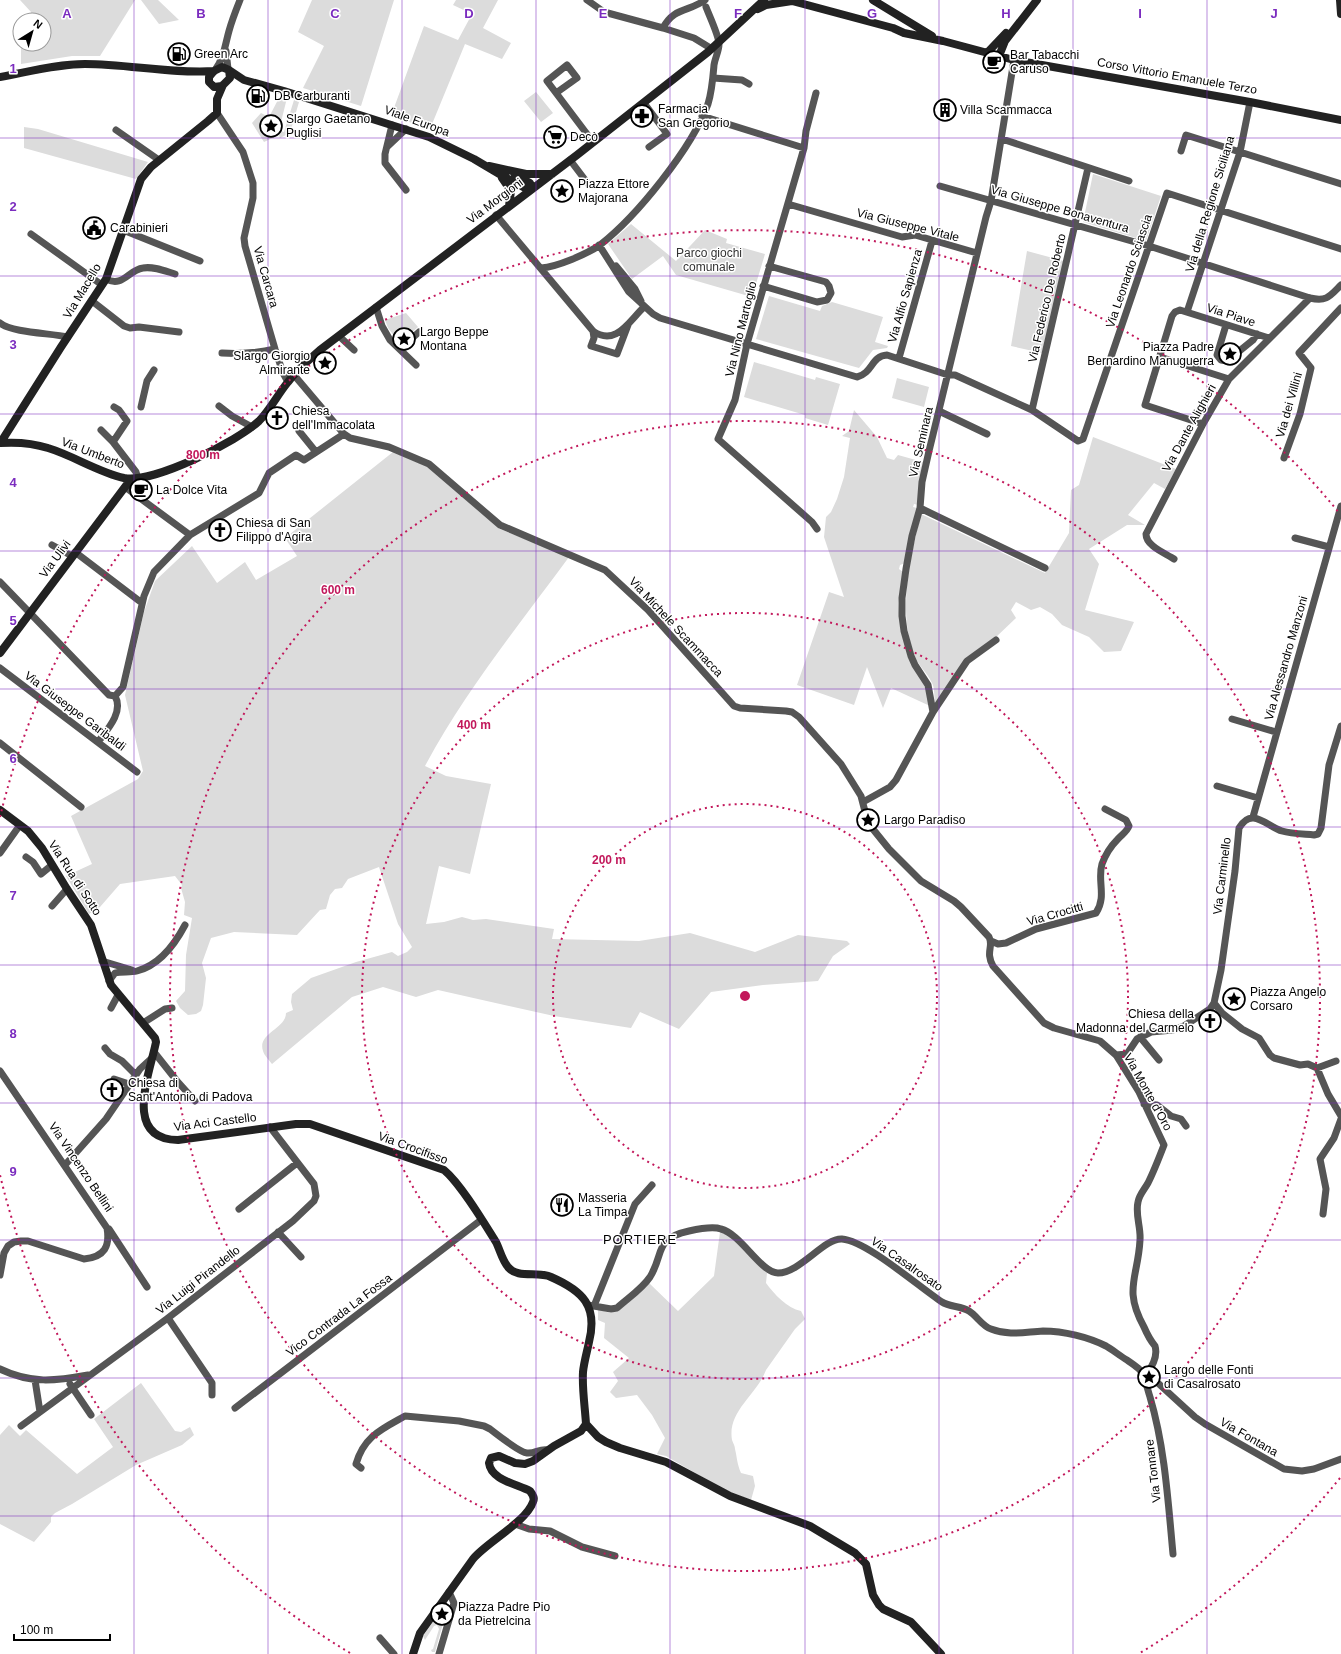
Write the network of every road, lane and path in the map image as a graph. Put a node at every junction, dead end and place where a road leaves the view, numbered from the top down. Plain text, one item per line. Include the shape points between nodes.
1 (240, 0) edge
2 (764, 0) edge
3 (872, 0) edge
4 (1038, 0) edge
5 (1340, 0) edge
6 (792, 1) edge
7 (592, 2) edge
8 (705, 3) edge
9 (754, 11) junction
10 (1341, 14) edge
11 (1022, 18) junction
12 (908, 22) junction
13 (663, 28) junction
14 (893, 28) junction
15 (943, 42) junction
16 (226, 46) junction
17 (713, 48) junction
18 (987, 53) junction
19 (999, 56) junction
20 (1014, 60) junction
21 (714, 64) junction
22 (228, 70) junction
23 (214, 71) junction
24 (184, 72) junction
25 (0, 77) edge
26 (713, 78) junction
27 (244, 80) junction
28 (210, 84) junction
29 (225, 84) junction
30 (749, 84) dead end
31 (556, 93) dead end
32 (816, 93) dead end
33 (217, 98) junction
34 (1250, 102) junction
35 (644, 103) junction
36 (216, 113) junction
37 (702, 116) junction
38 (1341, 120) edge
39 (392, 125) junction
40 (406, 129) junction
41 (116, 130) dead end
42 (1002, 139) junction
43 (593, 142) junction
44 (388, 146) junction
45 (649, 147) dead end
46 (804, 148) junction
47 (1181, 151) dead end
48 (1240, 152) junction
49 (159, 160) junction
50 (570, 160) junction
51 (1088, 168) junction
52 (501, 172) junction
53 (552, 174) junction
54 (1129, 181) dead end
55 (1341, 184) edge
56 (589, 185) dead end
57 (940, 186) dead end
58 (532, 189) junction
59 (406, 190) dead end
60 (991, 200) junction
61 (788, 204) junction
62 (509, 206) junction
63 (1221, 210) junction
64 (496, 215) junction
65 (1075, 225) junction
66 (123, 230) junction
67 (31, 234) dead end
68 (932, 241) junction
69 (599, 245) junction
70 (1149, 246) junction
71 (1341, 249) edge
72 (977, 253) junction
73 (200, 261) dead end
74 (1204, 263) junction
75 (769, 266) junction
76 (541, 268) junction
77 (175, 274) dead end
78 (104, 282) junction
79 (1341, 285) edge
80 (763, 286) junction
81 (1310, 298) junction
82 (92, 301) junction
83 (376, 307) junction
84 (644, 307) junction
85 (1341, 308) edge
86 (1187, 312) junction
87 (0, 323) edge
88 (628, 324) junction
89 (1226, 325) junction
90 (593, 331) junction
91 (179, 332) dead end
92 (420, 332) dead end
93 (1257, 334) junction
94 (68, 336) junction
95 (338, 336) junction
96 (1269, 338) junction
97 (746, 344) junction
98 (275, 349) junction
99 (400, 349) junction
100 (354, 350) dead end
101 (222, 353) dead end
102 (1160, 357) junction
103 (899, 358) junction
104 (416, 365) dead end
105 (154, 370) dead end
106 (948, 375) junction
107 (291, 378) junction
108 (1229, 379) junction
109 (219, 406) dead end
110 (114, 407) dead end
111 (141, 407) dead end
112 (1032, 410) junction
113 (939, 411) junction
114 (1203, 424) junction
115 (252, 427) junction
116 (101, 430) dead end
117 (299, 431) dead end
118 (344, 434) junction
119 (987, 434) dead end
120 (1, 442) edge
121 (113, 442) junction
122 (316, 452) junction
123 (1284, 458) dead end
124 (134, 479) junction
125 (125, 487) junction
126 (1341, 506) edge
127 (920, 508) junction
128 (817, 529) dead end
129 (190, 535) junction
130 (1295, 538) dead end
131 (52, 545) dead end
132 (1329, 547) junction
133 (74, 554) junction
134 (1174, 559) dead end
135 (1045, 568) dead end
136 (0, 582) edge
137 (142, 603) junction
138 (30, 613) junction
139 (996, 640) dead end
140 (0, 653) edge
141 (0, 668) edge
142 (116, 696) junction
143 (934, 712) junction
144 (1232, 719) dead end
145 (1341, 726) edge
146 (1276, 732) junction
147 (98, 742) junction
148 (0, 743) edge
149 (137, 772) dead end
150 (1217, 786) dead end
151 (1258, 798) junction
152 (863, 802) junction
153 (81, 807) dead end
154 (1105, 809) dead end
155 (0, 810) edge
156 (1253, 818) junction
157 (20, 825) junction
158 (0, 853) edge
159 (26, 857) dead end
160 (52, 865) junction
161 (67, 889) junction
162 (52, 906) dead end
163 (186, 925) dead end
164 (991, 941) junction
165 (102, 961) junction
166 (136, 971) junction
167 (109, 981) junction
168 (118, 995) junction
169 (1214, 1003) junction
170 (111, 1008) dead end
171 (172, 1008) dead end
172 (143, 1023) junction
173 (1140, 1037) junction
174 (105, 1048) dead end
175 (154, 1055) junction
176 (1116, 1055) junction
177 (1159, 1060) dead end
178 (1336, 1061) dead end
179 (1317, 1068) junction
180 (0, 1071) edge
181 (136, 1075) junction
182 (114, 1079) dead end
183 (129, 1084) junction
184 (195, 1100) dead end
185 (1144, 1104) junction
186 (1341, 1118) edge
187 (310, 1124) joint
188 (1186, 1126) dead end
189 (270, 1127) junction
190 (297, 1163) junction
191 (65, 1165) junction
192 (652, 1185) dead end
193 (239, 1209) dead end
194 (1323, 1214) dead end
195 (481, 1220) junction
196 (107, 1228) junction
197 (278, 1232) junction
198 (301, 1257) dead end
199 (0, 1275) edge
200 (146, 1287) dead end
201 (591, 1305) junction
202 (168, 1318) junction
203 (0, 1370) edge
204 (1145, 1371) junction
205 (89, 1375) junction
206 (67, 1379) junction
207 (35, 1380) junction
208 (72, 1388) junction
209 (212, 1395) dead end
210 (235, 1408) dead end
211 (40, 1412) junction
212 (91, 1415) dead end
213 (586, 1424) junction
214 (21, 1426) dead end
215 (548, 1450) junction
216 (1341, 1459) edge
217 (361, 1468) dead end
218 (516, 1524) junction
219 (1173, 1554) dead end
220 (615, 1556) dead end
221 (449, 1592) junction
222 (380, 1638) dead end
223 (394, 1654) edge
224 (413, 1654) edge
225 (439, 1654) edge
226 (942, 1654) edge

1 - 16 street
2 - 9 street, Via Morgioni
3 - 12 street
4 - 11 street
5 - 10 street
6 - 9 street, Corso Vittorio Emanuele Terzo via 766,5
6 - 14 street, Corso Vittorio Emanuele Terzo
7 - 13 street via 604,12
8 - 13 street via 674,13
8 - 17 street
9 - 17 street, Via Morgioni
11 - 18 street
11 - 19 street via 1005,41
12 - 14 street via 904,29
12 - 15 street
13 - 17 street via 694,38
14 - 15 street, Corso Vittorio Emanuele Terzo
15 - 18 street, Corso Vittorio Emanuele Terzo
16 - 22 street
16 - 23 street
17 - 21 street
17 - 21 street
17 - 35 street, Via Morgioni
18 - 19 street, Corso Vittorio Emanuele Terzo
19 - 20 street, Corso Vittorio Emanuele Terzo
20 - 34 street, Corso Vittorio Emanuele Terzo
20 - 42 street, Via Seminara
21 - 26 street
22 - 23 street via 222,67
22 - 27 street
22 - 29 street via 230,78
23 - 24 street
23 - 28 street via 209,77
24 - 25 street via 85,64
24 - 28 street via 201,77
26 - 30 street via 742,80
26 - 37 street via 708,103
27 - 29 street
27 - 39 street, Viale Europa via 284,90
28 - 29 street via 217,87
28 - 33 street
29 - 33 street
31 - 43 street
32 - 46 street, Via Nino Martoglio
33 - 36 street
34 - 38 street, Corso Vittorio Emanuele Terzo
34 - 48 street, Via della Regione Siciliana
35 - 43 street, Via Morgioni
35 - 45 street via 667,134
36 - 49 street, Via Macello
36 - 98 street, Via Carcara via 243,152 253,183 245,246
37 - 46 street
37 - 69 street via 672,167 627,220
39 - 40 street, Viale Europa
39 - 44 street
40 - 44 street
40 - 52 street, Viale Europa via 449,146
41 - 49 street
42 - 51 street
42 - 60 street, Via Seminara
43 - 50 street, Via Morgioni
44 - 59 street via 385,163
46 - 61 street, Via Nino Martoglio
47 - 48 street via 1186,135
48 - 55 street
48 - 63 street, Via della Regione Siciliana
49 - 66 street, Via Macello via 141,179
50 - 53 street, Via Morgioni
50 - 56 street
51 - 54 street
51 - 65 street, Via Federico De Roberto
52 - 53 street
52 - 58 street via 525,180 530,183
52 - 62 street via 511,191
53 - 58 street, Via Morgioni
57 - 60 street, Via Giuseppe Bonaventura
58 - 62 street, Via Morgioni
60 - 65 street, Via Giuseppe Bonaventura
60 - 72 street, Via Seminara
61 - 68 street, Via Giuseppe Vitale via 902,237 915,235
61 - 75 street, Via Nino Martoglio
62 - 64 street, Via Morgioni
63 - 70 street, Via Leonardo Sciascia via 1167,193
63 - 71 street
63 - 74 street, Via della Regione Siciliana
64 - 76 street
64 - 83 street, Via Morgioni
65 - 70 street, Via Giuseppe Bonaventura
65 - 112 street, Via Federico De Roberto
66 - 73 street
66 - 78 street, Via Macello
67 - 78 street
68 - 72 street, Via Giuseppe Vitale
68 - 103 street, Via Alfio Sapienza
69 - 76 street via 548,268
69 - 84 street via 629,292
70 - 74 street, Via Giuseppe Bonaventura
70 - 112 street, Via Leonardo Sciascia via 1083,439 1078,441
72 - 106 street, Via Seminara
74 - 81 street, Via Giuseppe Bonaventura
74 - 86 street, Via della Regione Siciliana
75 - 80 street, Via Nino Martoglio
75 - 80 street via 826,282 831,289 830,297 817,302
76 - 90 street
77 - 78 street via 148,267 141,268 120,281
78 - 82 street, Via Macello
79 - 81 street via 1324,300
80 - 97 street, Via Nino Martoglio
81 - 96 street, Via Dante Alighieri
82 - 91 street via 124,326
82 - 94 street, Via Macello
83 - 95 street, Via Morgioni
83 - 99 street via 382,326 390,340
84 - 88 street
84 - 97 street via 660,318
85 - 123 street, Via dei Villini via 1299,353 1311,368 1300,414
86 - 89 street, Via Piave
86 - 102 street via 1180,310 1172,316
87 - 94 street via 23,330
88 - 90 street via 609,336
88 - 90 street via 617,354 591,346
89 - 93 street, Via Piave
89 - 93 street via 1216,355 1221,360 1227,361 1232,358
92 - 99 street
93 - 96 street, Via Piave
94 - 120 street, Via Macello
95 - 100 street
95 - 107 street, Via Morgioni
96 - 108 street, Via Dante Alighieri
97 - 103 street, Via Leonardo Sciascia via 857,377 868,372 874,361 882,355
97 - 128 street, Via Nino Martoglio via 735,400 718,439
98 - 101 street
98 - 107 street, Via Carcara via 283,373
99 - 104 street
102 - 108 street
102 - 114 street via 1146,405
103 - 106 street, Via Leonardo Sciascia
105 - 111 street via 147,381
106 - 112 street, Via Leonardo Sciascia via 955,375
106 - 113 street, Via Seminara
107 - 115 street, Via Umberto via 262,418
107 - 118 street, Via Carcara
108 - 114 street, Via Dante Alighieri
109 - 115 street
110 - 121 street via 126,421
113 - 119 street
113 - 127 street, Via Seminara via 926,460
114 - 134 street, Via Dante Alighieri via 1146,534 1151,544
115 - 124 street, Via Umberto via 191,461
116 - 121 street
117 - 122 street
118 - 122 street
118 - 152 street, Via Michele Scammacca via 350,438 389,447 434,468 500,524 605,570 648,610 734,706 792,712 799,717 841,764
120 - 124 street, Via Umberto via 48,448 112,474
121 - 124 street via 136,472
122 - 129 street via 304,460 296,456 289,460 270,473 260,493
124 - 125 street, Via Ulivi
125 - 129 street
125 - 133 street, Via Ulivi
126 - 132 street, Via Alessandro Manzoni
127 - 135 street
127 - 143 street, Via Seminara via 906,568 902,616 912,656 928,685
129 - 137 street via 154,572
130 - 132 street
131 - 133 street
132 - 146 street, Via Alessandro Manzoni
133 - 137 street
133 - 138 street, Via Ulivi
136 - 138 street
137 - 142 street via 123,687
138 - 140 street, Via Ulivi
138 - 142 street via 108,695
139 - 143 street via 967,661
141 - 147 street, Via Giuseppe Garibaldi
142 - 147 street via 118,706 113,723
143 - 152 street via 896,780 890,787
144 - 146 street
145 - 156 street via 1330,765 1318,834 1281,830
146 - 151 street, Via Alessandro Manzoni
147 - 149 street, Via Giuseppe Garibaldi
148 - 153 street
150 - 151 street
151 - 156 street, Via Alessandro Manzoni
152 - 164 street, Via Michele Scammacca via 868,823 889,849 921,881 961,907
154 - 164 street, Via Crocitti via 1126,820 1129,826 1113,844 1102,866 1102,894 1096,913 1036,929 1006,943 998,944
155 - 157 street, Via Rua di Sotto
156 - 169 street, Via Carminello via 1242,822 1239,828 1222,963
157 - 158 street
157 - 160 street, Via Rua di Sotto via 42,848
159 - 160 street via 41,874
160 - 161 street, Via Rua di Sotto
161 - 162 street
161 - 165 street, Via Rua di Sotto via 90,924
163 - 166 street via 179,937 160,957
164 - 176 street, Via Monte d'Oro via 989,958 993,966 1044,1023 1100,1041
165 - 166 street
165 - 167 street, Via Rua di Sotto
166 - 167 street via 115,973
167 - 168 street, Via Rua di Sotto
168 - 170 street
168 - 172 street, Via Rua di Sotto
169 - 173 street via 1210,1009 1184,1026 1174,1030 1151,1032
169 - 179 street via 1242,1029 1259,1038 1274,1058
171 - 172 street via 165,1009
172 - 175 street, Via Rua di Sotto via 155,1038
173 - 176 street via 1133,1042 1127,1054
173 - 177 street
174 - 181 street
175 - 181 street
175 - 184 street
175 - 189 street, Via Aci Castello via 143,1104 146,1119 158,1135 169,1140 178,1140
176 - 185 street, Via Monte d'Oro
178 - 179 street
179 - 186 street
180 - 191 street, Via Vincenzo Bellini
181 - 183 street
182 - 183 street
183 - 191 street via 106,1119
185 - 188 street via 1156,1105 1171,1116 1181,1119
185 - 204 street, Via Monte d'Oro via 1164,1145 1141,1194 1136,1214 1140,1240 1132,1291 1136,1314 1157,1352 1156,1358
186 - 194 street via 1334,1138 1320,1159 1326,1188
187 - 189 street, Via Aci Castello
187 - 195 street, Via Crocifisso via 444,1170 455,1181
189 - 190 street, Via Luigi Pirandello
190 - 193 street
190 - 197 street, Via Luigi Pirandello via 314,1184 316,1196 308,1208
191 - 196 street, Via Vincenzo Bellini
192 - 201 street via 635,1204
195 - 201 street, Via Crocifisso via 507,1266 514,1272 551,1277
195 - 210 street, Vico Contrada La Fossa
196 - 199 street, Via Vincenzo Bellini via 108,1244 102,1252 92,1258 84,1259 28,1241 14,1242 4,1253
196 - 200 street
197 - 198 street
197 - 202 street, Via Luigi Pirandello
201 - 204 street, Via Casalrosato via 617,1308 649,1277 664,1243 675,1235 691,1230 720,1228 726,1231 744,1244 770,1271 776,1273 784,1272 806,1261 835,1240 843,1239 866,1248 944,1303 966,1309 987,1328 1001,1333 1053,1332 1076,1336 1106,1346
201 - 213 street via 592,1321 583,1373
202 - 205 street, Via Luigi Pirandello
202 - 209 street via 212,1382
203 - 207 street
204 - 216 street, Via Fontana via 1205,1424 1284,1470 1314,1469
204 - 219 street, Via Tonnare via 1163,1451
205 - 206 street
205 - 208 street, Via Luigi Pirandello
206 - 207 street
206 - 208 street
207 - 211 street
208 - 211 street, Via Luigi Pirandello
208 - 212 street
211 - 214 street, Via Luigi Pirandello
213 - 215 street via 581,1431
213 - 226 street via 606,1442 666,1462 730,1496 810,1526 855,1553 866,1564 878,1605 911,1622
215 - 217 street via 543,1449 535,1453 521,1451 490,1429 466,1422 405,1416 382,1429 361,1448 356,1464
215 - 218 street via 525,1464 499,1456 491,1458 489,1463 492,1472 534,1495 534,1501
218 - 220 street via 529,1529 550,1531 582,1547
218 - 221 street via 479,1552
221 - 224 street via 420,1633
221 - 225 street via 454,1603
222 - 223 street

